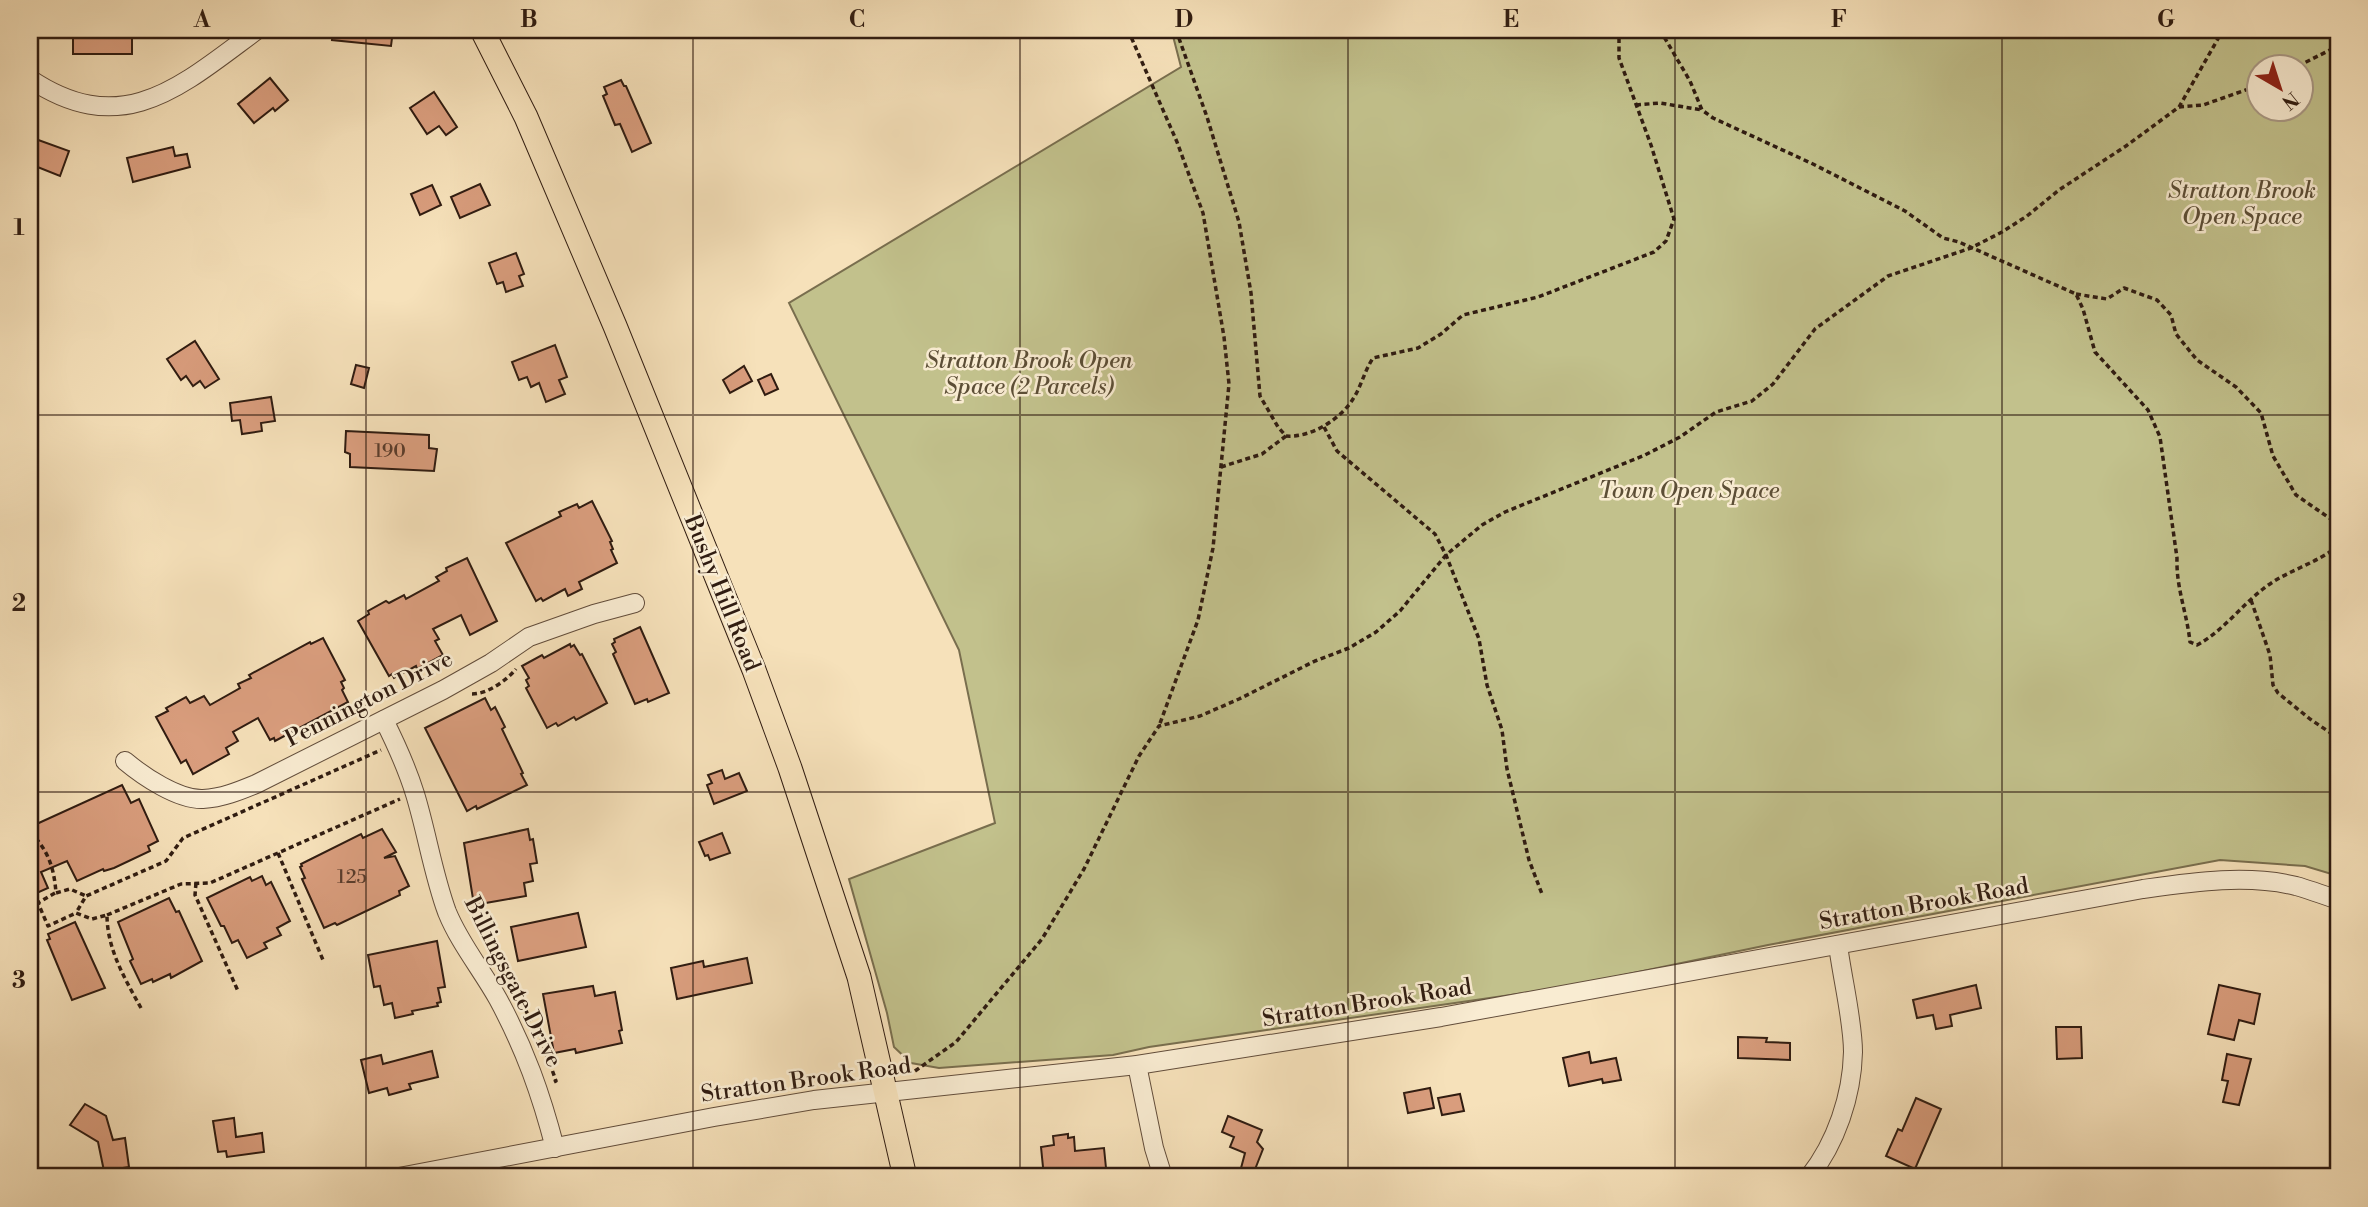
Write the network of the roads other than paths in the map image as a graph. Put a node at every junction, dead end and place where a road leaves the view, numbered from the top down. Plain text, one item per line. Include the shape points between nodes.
1 (257, 30) edge
2 (482, 30) edge
3 (30, 79) edge
4 (635, 603) dead end
5 (384, 720) junction
6 (125, 761) dead end
7 (2338, 900) edge
8 (1838, 945) junction
9 (1137, 1065) junction
10 (885, 1093) junction
11 (555, 1148) junction
12 (399, 1177) edge
13 (905, 1177) edge
14 (1163, 1177) edge
15 (1809, 1177) edge

1 - 3 street via 191,78 128,106 78,103
2 - 10 main road, Bushy Hill Road via 558,189 754,670 859,977
4 - 5 street, Pennington Drive via 529,637 491,663
5 - 6 street, Pennington Drive via 226,795 200,799 168,789
5 - 11 street, Billingsgate Drive via 414,792 448,913 497,998 539,1088
7 - 8 street, Stratton Brook Road via 2294,886 2242,880 2193,882
8 - 9 street, Stratton Brook Road via 1441,1017
8 - 15 street via 1853,1049 1851,1082 1836,1132
9 - 10 street, Stratton Brook Road
9 - 14 street
10 - 11 street, Stratton Brook Road via 714,1117
10 - 13 main road, Bushy Hill Road
11 - 12 street, Stratton Brook Road

